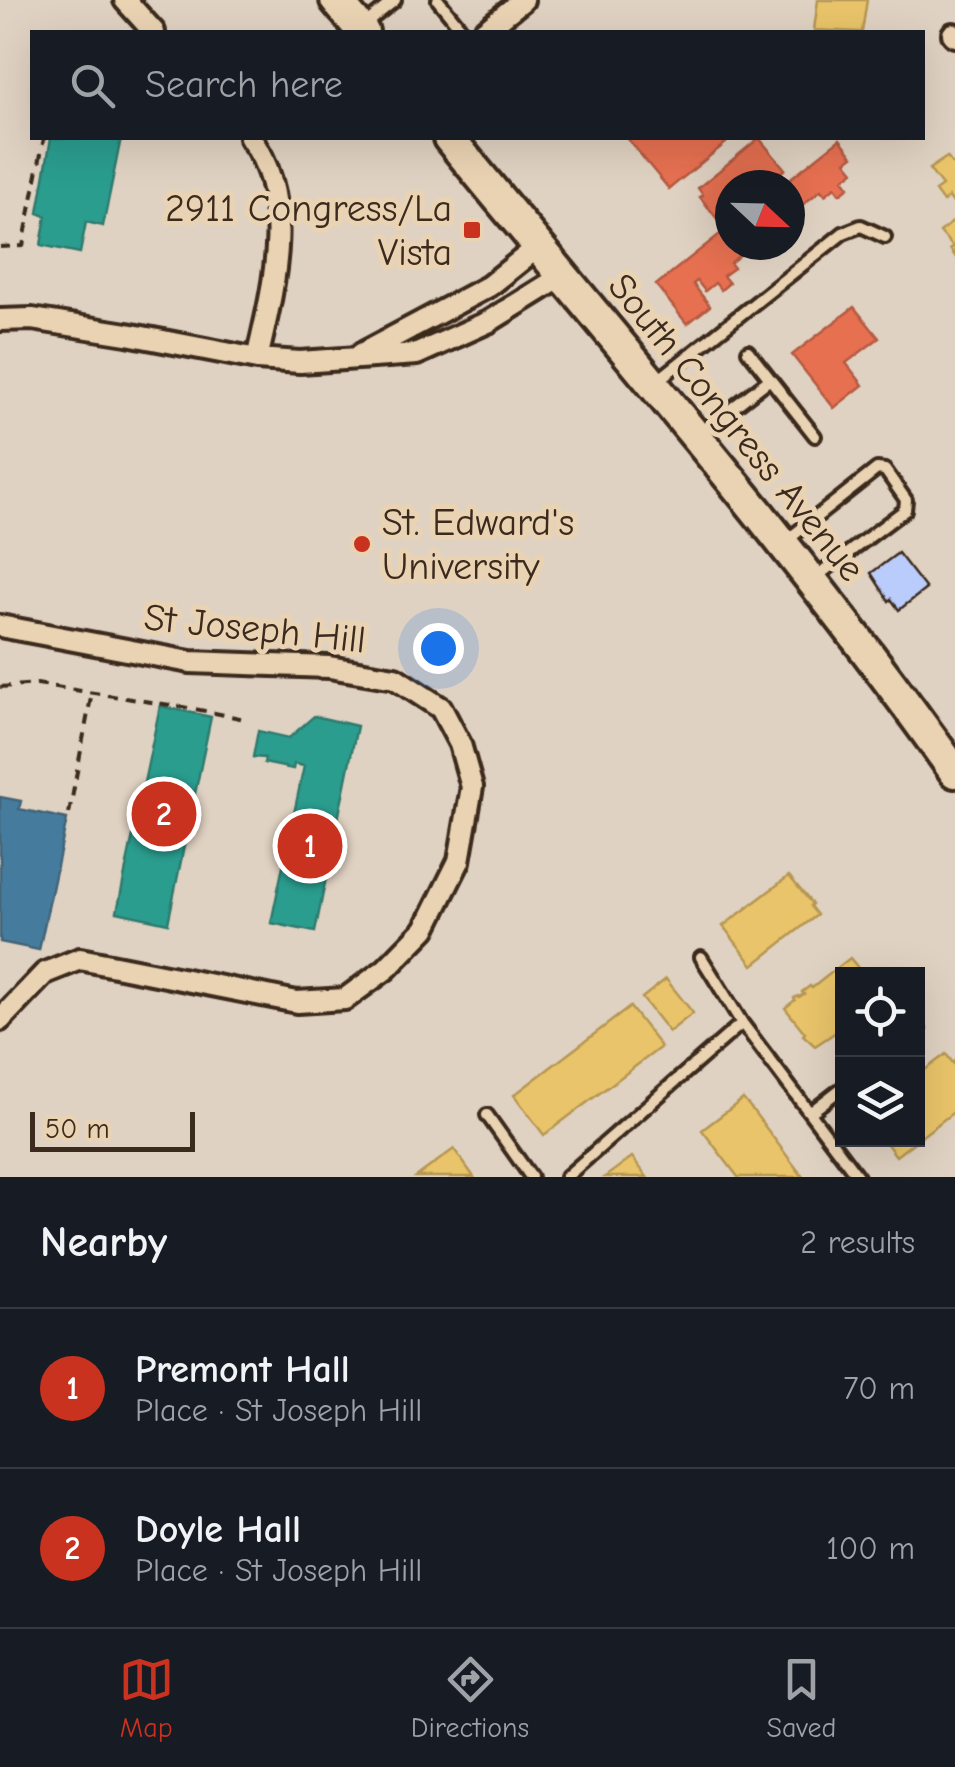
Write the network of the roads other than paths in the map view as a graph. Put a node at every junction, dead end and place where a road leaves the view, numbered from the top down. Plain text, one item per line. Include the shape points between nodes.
1 (125, 0) edge
2 (336, 0) edge
3 (395, 0) edge
4 (438, 0) edge
5 (523, 0) edge
6 (152, 30) edge
7 (360, 30) edge
8 (362, 30) edge
9 (462, 30) edge
10 (486, 30) edge
11 (252, 140) edge
12 (451, 140) edge
13 (885, 237) dead end
14 (539, 246) junction
15 (564, 275) junction
16 (0, 320) edge
17 (748, 351) dead end
18 (354, 357) junction
19 (257, 359) junction
20 (770, 379) junction
21 (652, 384) junction
22 (815, 436) dead end
23 (695, 437) junction
24 (782, 544) junction
25 (811, 580) junction
26 (0, 626) edge
27 (955, 772) edge
28 (701, 957) dead end
29 (0, 1020) edge
30 (742, 1023) junction
31 (835, 1093) edge
32 (811, 1112) junction
33 (487, 1115) dead end
34 (531, 1177) edge
35 (566, 1177) edge
36 (858, 1177) edge

1 - 6 street
2 - 7 main road
3 - 8 lane
4 - 9 lane
5 - 10 street
11 - 19 street via 273,186 279,234
12 - 14 main road, South Congress Avenue
13 - 21 lane via 862,226 843,233
14 - 15 main road, South Congress Avenue
14 - 18 street via 489,286
15 - 18 street via 488,322 417,354
15 - 21 main road, South Congress Avenue
16 - 19 street via 45,321
17 - 20 lane
18 - 19 street
20 - 22 lane
20 - 23 lane
21 - 23 main road, South Congress Avenue
23 - 24 main road, South Congress Avenue
24 - 25 main road, South Congress Avenue
24 - 25 lane via 877,469 885,470 906,500 905,510
25 - 27 main road, South Congress Avenue
26 - 29 street, St Joseph Hill via 190,662 329,667 395,678 441,708 472,788 460,861 425,929 344,999 298,1002 80,959 45,973
28 - 30 lane
30 - 32 lane
30 - 35 lane
31 - 32 lane
32 - 36 lane
33 - 34 lane

